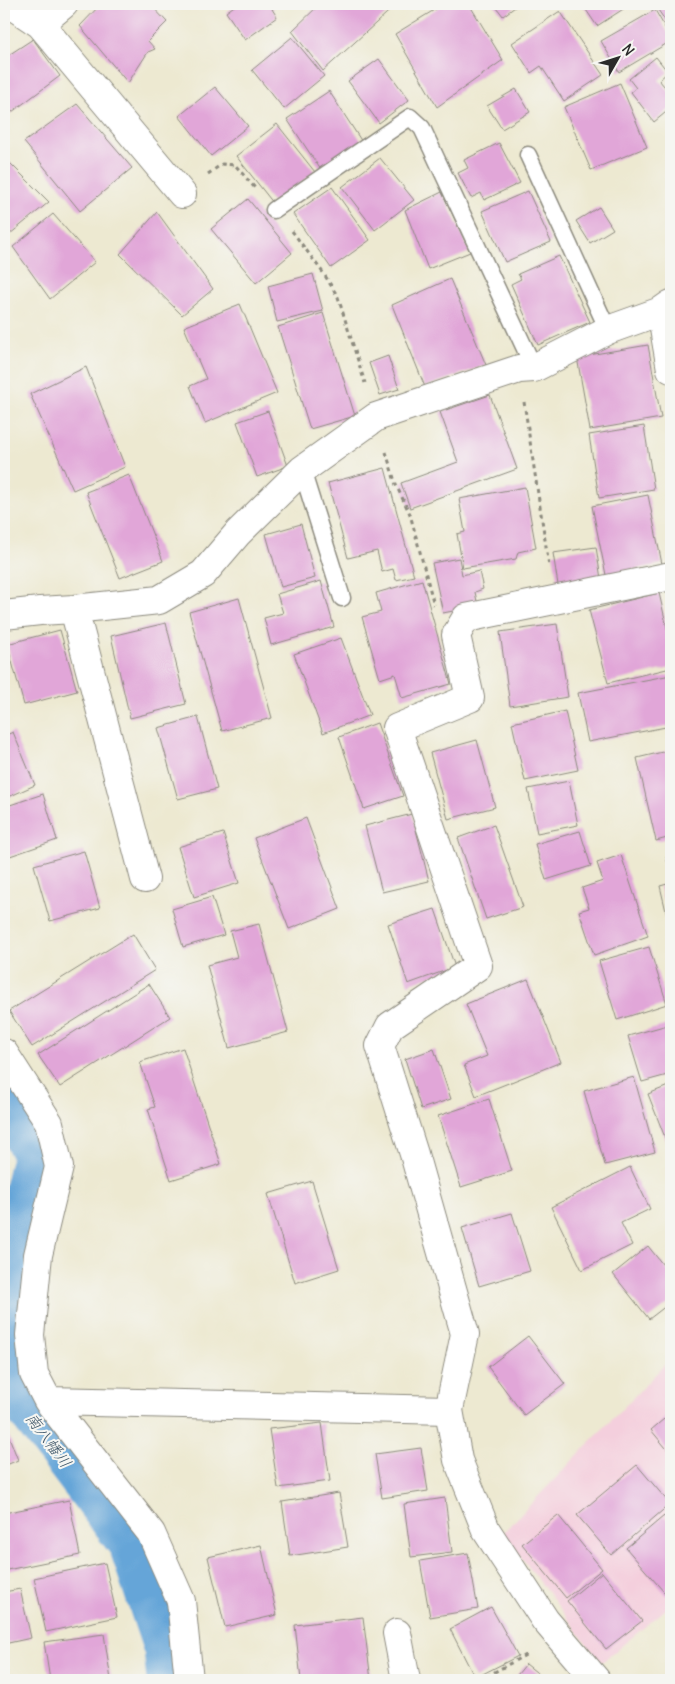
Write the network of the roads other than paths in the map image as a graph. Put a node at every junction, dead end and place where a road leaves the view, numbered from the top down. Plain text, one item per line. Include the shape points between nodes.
1 (10, 4) edge
2 (64, 4) edge
3 (40, 24) junction
4 (528, 155) dead end
5 (182, 194) road end
6 (274, 210) road end
7 (666, 307) edge
8 (608, 330) junction
9 (527, 368) junction
10 (671, 369) edge
11 (302, 470) junction
12 (671, 576) edge
13 (342, 598) dead end
14 (74, 610) junction
15 (4, 615) edge
16 (144, 879) dead end
17 (4, 1053) edge
18 (48, 1401) junction
19 (449, 1410) junction
20 (397, 1633) dead end
21 (189, 1680) edge
22 (406, 1680) edge
23 (596, 1680) edge

1 - 3 street
2 - 3 street
3 - 5 street
4 - 8 lane
6 - 9 lane via 410,117 422,128
7 - 8 street
7 - 10 street
8 - 9 street
9 - 11 street via 376,417
11 - 13 lane
11 - 14 street via 238,533 203,574 159,600
12 - 19 street via 466,618 456,635 470,698 397,728 478,966 390,1026 380,1046 465,1334
14 - 15 street
14 - 16 street
17 - 18 street via 48,1123 59,1167 38,1255 30,1335 34,1374
18 - 19 street
18 - 21 street via 151,1532 181,1601
19 - 23 street via 458,1460 486,1530 545,1620
20 - 22 street

